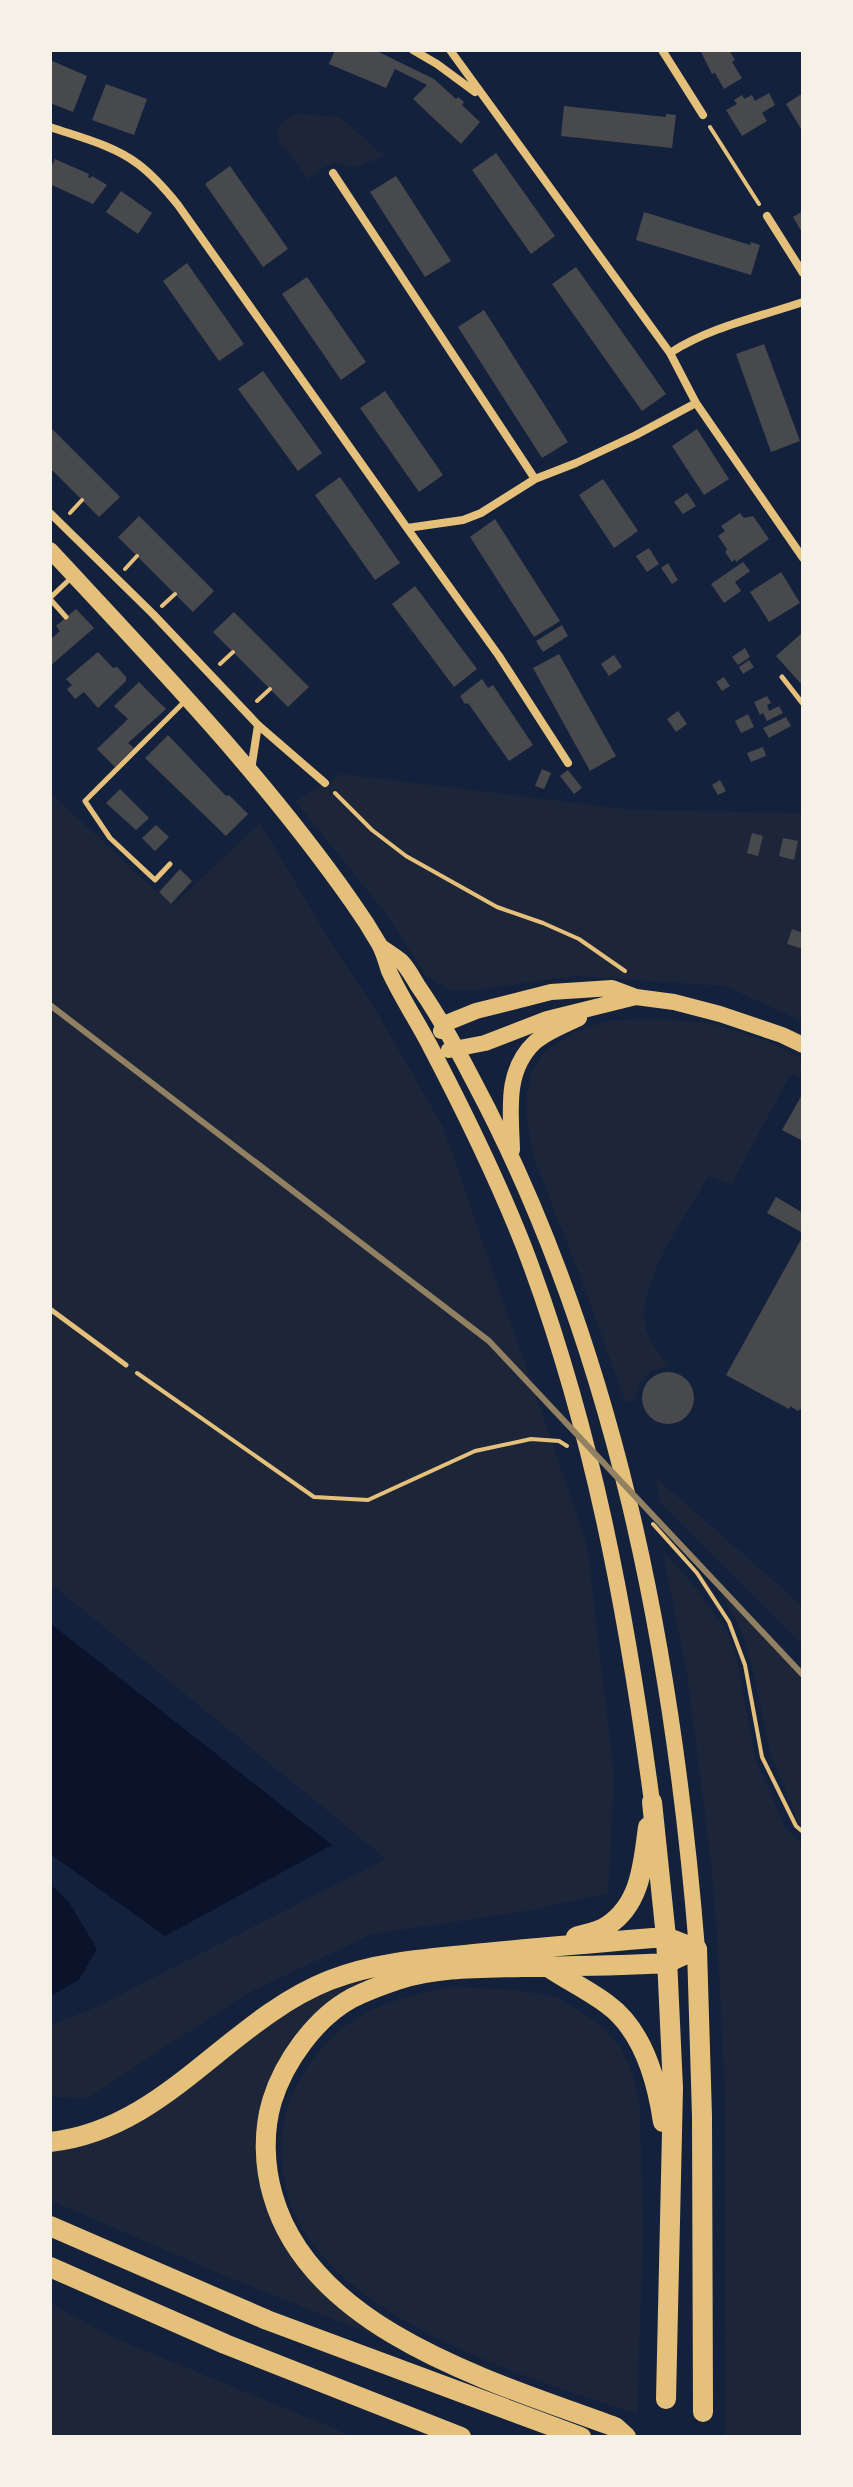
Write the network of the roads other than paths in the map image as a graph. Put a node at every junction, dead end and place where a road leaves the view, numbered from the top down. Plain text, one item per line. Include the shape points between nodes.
1 (413, 50) edge
2 (450, 50) edge
3 (662, 50) edge
4 (482, 97) junction
5 (703, 115) road end
6 (50, 127) edge
7 (333, 173) dead end
8 (767, 216) road end
9 (803, 273) edge
10 (803, 302) edge
11 (670, 353) junction
12 (696, 403) junction
13 (535, 479) junction
14 (50, 513) edge
15 (407, 528) junction
16 (50, 550) edge
17 (803, 558) edge
18 (73, 575) junction
19 (50, 599) edge
20 (66, 617) dead end
21 (782, 677) dead end
22 (188, 698) junction
23 (803, 704) edge
24 (258, 725) junction
25 (568, 763) dead end
26 (251, 770) junction
27 (325, 783) road end
28 (170, 864) dead end
29 (381, 947) junction
30 (636, 997) junction
31 (600, 1007) junction
32 (444, 1024) junction
33 (803, 1045) edge
34 (457, 1050) junction
35 (433, 1051) junction
36 (512, 1155) junction
37 (50, 1309) edge
38 (126, 1365) road end
39 (652, 1802) junction
40 (666, 1937) junction
41 (697, 1949) junction
42 (547, 1957) junction
43 (667, 1963) junction
44 (50, 2142) edge
45 (673, 2177) junction
46 (50, 2226) edge
47 (50, 2267) edge
48 (666, 2399) dead end
49 (703, 2412) dead end
50 (461, 2437) edge
51 (581, 2437) edge
52 (626, 2437) edge

1 - 4 street
2 - 4 street
3 - 5 street
4 - 11 street
6 - 15 street via 136,162 160,183
7 - 13 street
8 - 9 street
10 - 11 street via 707,334
11 - 12 street
12 - 13 street
12 - 17 street
13 - 15 street via 472,516
14 - 24 street
15 - 25 street
16 - 18 main road
18 - 19 lane
18 - 22 main road
19 - 20 lane
21 - 23 lane
22 - 26 main road
22 - 28 lane via 85,801 110,838 155,880
24 - 26 street
24 - 27 street
26 - 29 main road
29 - 32 main road via 402,962
29 - 35 main road
30 - 31 main road
30 - 32 main road via 612,988 551,992
30 - 33 main road via 720,1014
31 - 34 main road
31 - 36 main road via 536,1040 524,1055 510,1090
32 - 34 main road
32 - 35 main road
34 - 35 main road
34 - 36 main road
35 - 39 main road via 503,1198 571,1391 616,1575
36 - 41 main road via 588,1354 636,1535 688,1840
37 - 38 lane
39 - 40 highway
39 - 42 highway via 640,1882 628,1906 606,1927
40 - 41 highway
40 - 42 highway
40 - 43 highway
41 - 43 highway
41 - 49 highway
42 - 43 highway
42 - 44 highway via 425,1958 331,1980 294,1998 151,2105 107,2126
42 - 45 highway via 610,2006 649,2062
42 - 52 highway via 400,1979 350,1999 315,2028 281,2077 266,2131 269,2185 284,2225 314,2271 378,2324 467,2371 615,2427
43 - 45 highway
45 - 48 highway
46 - 51 highway via 267,2320
47 - 50 highway via 225,2344

